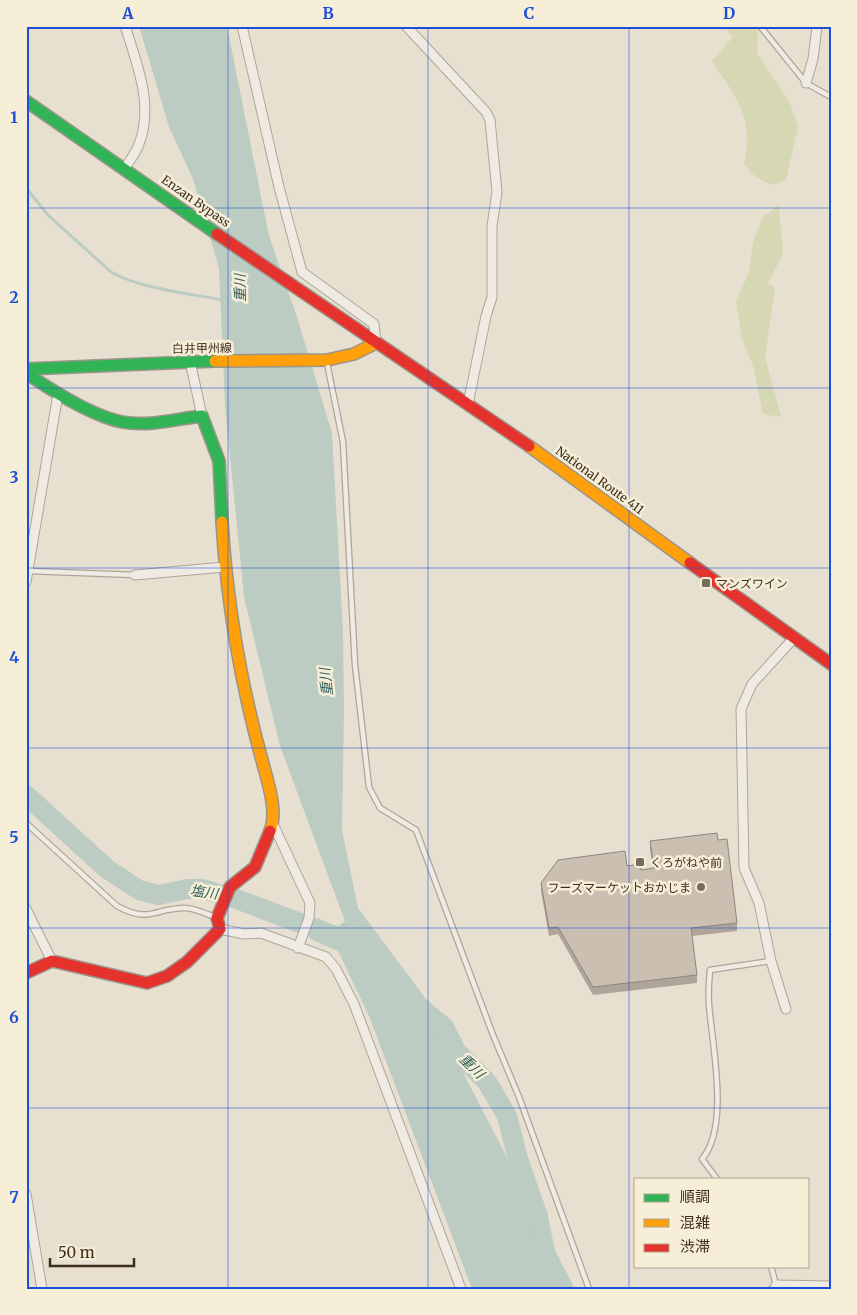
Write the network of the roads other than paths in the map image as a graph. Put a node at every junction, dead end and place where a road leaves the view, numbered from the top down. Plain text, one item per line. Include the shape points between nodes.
1 (125, 26) edge
2 (242, 26) edge
3 (406, 26) edge
4 (760, 26) edge
5 (817, 26) edge
6 (806, 82) junction
7 (831, 97) edge
8 (26, 101) edge
9 (129, 171) junction
10 (348, 325) joint
11 (376, 342) junction
12 (327, 360) junction
13 (194, 361) junction
14 (26, 369) edge
15 (26, 373) edge
16 (58, 394) junction
17 (468, 404) junction
18 (202, 416) junction
19 (225, 567) junction
20 (27, 571) edge
21 (135, 575) joint
22 (26, 582) edge
23 (793, 639) junction
24 (831, 664) edge
25 (26, 823) edge
26 (273, 824) junction
27 (26, 909) edge
28 (218, 923) junction
29 (298, 948) junction
30 (52, 961) junction
31 (771, 961) junction
32 (26, 973) edge
33 (786, 1009) dead end
34 (716, 1178) edge
35 (26, 1194) edge
36 (771, 1268) edge
37 (831, 1286) edge
38 (774, 1287) edge
39 (42, 1289) edge
40 (461, 1289) edge
41 (589, 1289) edge

1 - 9 street via 141,76 146,115
2 - 11 street via 302,272 374,324
3 - 17 street via 490,120 497,192 492,226 492,297
4 - 6 lane
5 - 6 street via 814,59
6 - 7 lane
8 - 9 main road, Enzan Bypass
9 - 10 main road, Enzan Bypass
10 - 11 main road, National Route 411
11 - 12 main road, 白井甲州線 via 354,354
11 - 17 main road, National Route 411
12 - 13 main road, 白井甲州線
12 - 41 lane via 343,442 355,665 370,787 380,808 416,830
13 - 14 main road, 白井甲州線
13 - 18 street
15 - 16 main road
16 - 18 main road via 122,422 149,423
16 - 20 street
17 - 23 main road, National Route 411 via 545,456
18 - 19 main road via 219,461
19 - 21 street
19 - 26 main road via 236,647 269,788
20 - 21 lane
20 - 22 street
23 - 24 main road, National Route 411
23 - 31 street via 752,684 741,708 744,868 759,903
25 - 28 lane via 117,906 132,914 151,916 173,908 185,908
26 - 28 main road via 255,867 230,887
26 - 29 street via 310,903 309,918
27 - 30 street
28 - 29 street via 244,934 261,933
28 - 30 main road via 210,943 157,982
29 - 40 street via 326,957 336,968 354,1004
30 - 32 main road
31 - 33 street
31 - 34 lane via 710,970 709,1004 718,1083 715,1122 708,1152 702,1159
35 - 39 street
36 - 38 lane
37 - 38 street

